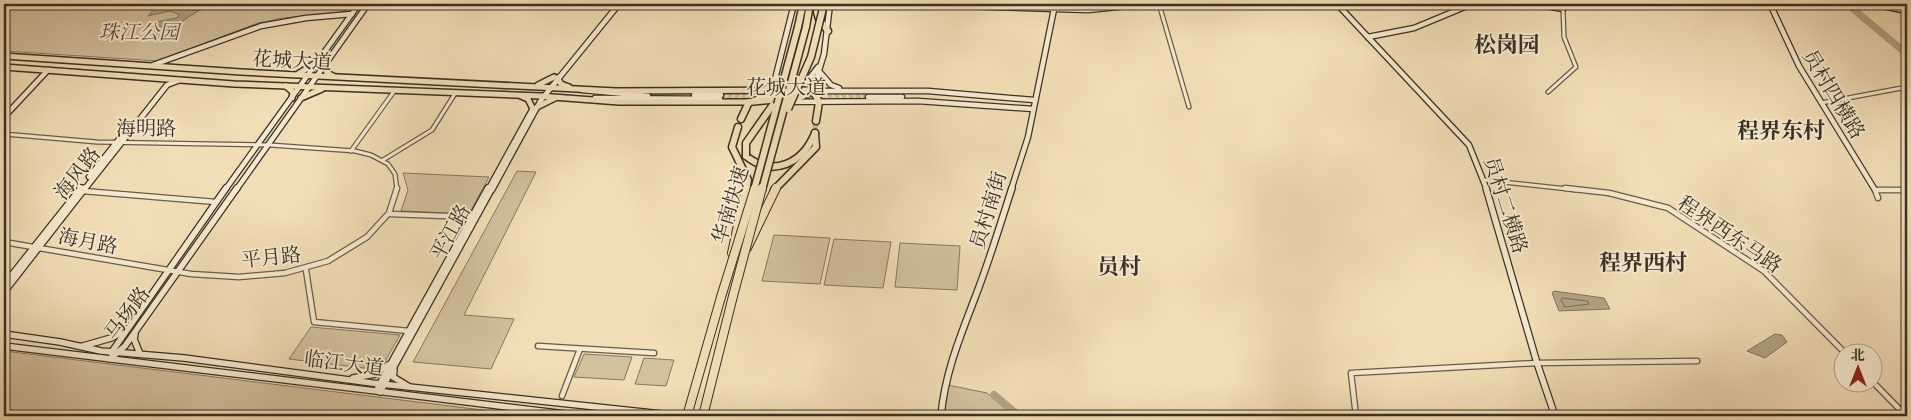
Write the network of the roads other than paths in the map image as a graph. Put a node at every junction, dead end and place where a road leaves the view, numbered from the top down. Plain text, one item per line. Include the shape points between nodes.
1 (359, 4) edge
2 (368, 4) edge
3 (616, 4) edge
4 (619, 4) edge
5 (794, 4) edge
6 (803, 4) edge
7 (810, 4) edge
8 (824, 4) edge
9 (830, 4) edge
10 (890, 4) edge
11 (1146, 4) edge
12 (1159, 4) edge
13 (1339, 4) edge
14 (1472, 4) edge
15 (1534, 4) edge
16 (1770, 4) edge
17 (1877, 4) edge
18 (1886, 4) edge
19 (1023, 6) edge
20 (1563, 6) edge
21 (1907, 6) edge
22 (817, 7) edge
23 (1054, 9) junction
24 (352, 14) junction
25 (828, 31) junction
26 (1368, 36) junction
27 (327, 50) junction
28 (336, 50) junction
29 (4, 56) edge
30 (171, 59) junction
31 (319, 61) junction
32 (821, 62) junction
33 (150, 66) junction
34 (324, 66) junction
35 (4, 67) edge
36 (168, 68) junction
37 (48, 70) junction
38 (818, 70) junction
39 (777, 74) junction
40 (292, 75) junction
41 (308, 76) junction
42 (317, 76) junction
43 (335, 77) junction
44 (360, 78) junction
45 (556, 78) junction
46 (161, 79) junction
47 (180, 80) junction
48 (783, 84) junction
49 (282, 85) junction
50 (510, 85) junction
51 (301, 86) junction
52 (310, 86) junction
53 (532, 86) junction
54 (332, 87) junction
55 (1907, 87) edge
56 (351, 88) junction
57 (548, 88) junction
58 (578, 89) junction
59 (395, 90) junction
60 (813, 90) junction
61 (850, 90) junction
62 (741, 91) junction
63 (762, 91) junction
64 (456, 92) junction
65 (1548, 92) dead end
66 (504, 94) junction
67 (542, 96) junction
68 (570, 97) junction
69 (292, 98) junction
70 (301, 98) junction
71 (1003, 98) junction
72 (1034, 100) junction
73 (853, 101) junction
74 (734, 102) junction
75 (749, 102) junction
76 (819, 102) junction
77 (1821, 102) junction
78 (1002, 106) junction
79 (1189, 107) dead end
80 (535, 108) junction
81 (1033, 109) junction
82 (4, 117) edge
83 (741, 119) dead end
84 (816, 121) tunnel mouth
85 (738, 127) dead end
86 (4, 134) edge
87 (776, 137) junction
88 (118, 143) junction
89 (259, 143) junction
90 (269, 143) junction
91 (351, 151) junction
92 (383, 160) junction
93 (1484, 180) junction
94 (1875, 190) junction
95 (1907, 190) edge
96 (81, 191) junction
97 (1878, 198) dead end
98 (216, 202) junction
99 (390, 214) junction
100 (474, 217) junction
101 (4, 242) edge
102 (36, 247) junction
103 (743, 256) junction
104 (732, 259) junction
105 (306, 270) junction
106 (166, 272) junction
107 (176, 273) junction
108 (4, 285) edge
109 (4, 292) edge
110 (127, 330) junction
111 (136, 331) junction
112 (409, 331) junction
113 (4, 334) edge
114 (60, 342) junction
115 (1834, 342) edge
116 (4, 346) edge
117 (538, 346) dead end
118 (80, 347) junction
119 (580, 349) junction
120 (50, 352) junction
121 (111, 352) junction
122 (119, 352) junction
123 (140, 354) junction
124 (654, 354) dead end
125 (184, 358) junction
126 (110, 359) junction
127 (395, 361) junction
128 (1697, 361) dead end
129 (1536, 364) junction
130 (178, 367) junction
131 (316, 375) junction
132 (338, 378) junction
133 (310, 384) junction
134 (382, 384) junction
135 (410, 387) junction
136 (378, 392) junction
137 (1883, 392) edge
138 (562, 396) dead end
139 (584, 416) edge
140 (682, 416) edge
141 (687, 416) edge
142 (702, 416) edge
143 (941, 416) edge
144 (1356, 416) edge
145 (1555, 416) edge
146 (1906, 416) edge

1 - 24 street, 马场路
2 - 28 street, 马场路
3 - 45 street
4 - 45 street
5 - 39 street
6 - 48 highway, 华南快速, bridge
7 - 87 highway, 华南快速, bridge
8 - 87 highway, bridge via 808,66
9 - 25 street
10 - 19 street
11 - 23 street via 1113,9
12 - 79 street
13 - 26 street, 员村二横路
14 - 26 street via 1414,28
15 - 20 street
16 - 77 street, 员村四横路 via 1789,48
17 - 21 highway
18 - 21 highway
19 - 23 street
20 - 65 street via 1564,37 1576,67
22 - 25 highway via 819,19
23 - 72 street, 员村南街
24 - 27 street, 马场路
24 - 30 street via 302,17 270,24
25 - 32 street
26 - 93 street, 员村二横路 via 1466,140
27 - 28 street
27 - 31 street, 马场路
28 - 34 street, 马场路
29 - 33 main road, 花城大道
30 - 33 street
30 - 36 street via 166,63
31 - 40 main road
31 - 41 street, 马场路
32 - 38 street
32 - 39 street via 801,84 786,83
33 - 36 main road, 花城大道
34 - 42 street, 马场路
34 - 43 main road via 327,73
35 - 37 main road, 花城大道
36 - 40 main road, 花城大道
37 - 46 main road, 花城大道
37 - 82 street
38 - 60 street
38 - 61 street via 831,85
39 - 63 street via 774,83
40 - 41 main road, 花城大道
41 - 42 main road, 花城大道
41 - 51 street, 马场路
42 - 43 main road, 花城大道
42 - 52 street, 马场路
43 - 44 main road, 花城大道
44 - 50 main road, 花城大道
44 - 56 main road via 353,82
45 - 53 main road
45 - 57 street, 平江路
45 - 58 main road via 561,84
46 - 47 main road, 花城大道
46 - 88 street, 海风路 via 161,87
47 - 49 main road, 花城大道
47 - 88 street, 海风路 via 164,88
48 - 103 highway, bridge via 764,122 746,140 746,156 763,166 790,163 806,151 815,131 816,147 781,182 768,201 754,238
48 - 104 highway, 华南快速, bridge via 748,214
49 - 51 main road, 花城大道
49 - 69 main road via 292,89
50 - 53 main road, 花城大道
50 - 66 main road via 516,90
51 - 52 main road, 花城大道
51 - 69 street, 马场路
52 - 54 main road, 花城大道
52 - 70 street, 马场路
53 - 57 main road, 花城大道
54 - 56 main road, 花城大道
54 - 70 main road
55 - 77 street
56 - 59 main road, 花城大道
57 - 58 main road, 花城大道
57 - 67 street, 平江路
58 - 62 main road, 花城大道
58 - 68 street, 花城大道 via 624,95 721,97
59 - 64 main road, 花城大道
59 - 91 street
60 - 61 street, 花城大道
60 - 63 main road, 花城大道
60 - 75 highway via 801,97
60 - 76 highway
61 - 71 street, 花城大道 via 928,91
61 - 73 street via 843,96
62 - 63 main road, 花城大道
62 - 74 main road via 745,97
64 - 66 main road, 花城大道
64 - 92 street via 432,130
66 - 67 main road, 花城大道
66 - 80 main road via 525,98
67 - 68 main road, 花城大道
67 - 80 street, 平江路
68 - 74 main road, 花城大道 via 619,102
68 - 80 main road via 549,100
69 - 89 street, 马场路
70 - 90 street, 马场路
71 - 72 street, 花城大道
71 - 78 street
71 - 78 street, 花城大道 via 868,95 960,100
72 - 81 street, 员村南街
73 - 76 street, 花城大道
73 - 78 street, 花城大道
74 - 75 main road, 花城大道
75 - 76 street, 花城大道
75 - 83 highway
76 - 84 highway
77 - 94 street, 员村四横路
78 - 81 street, 花城大道
80 - 100 street, 平江路
81 - 143 street, 员村南街 via 1028,137 992,251 949,368
85 - 104 highway, bridge via 732,147 748,180
86 - 88 street, 海明路
87 - 103 highway, 华南快速, bridge
88 - 89 street, 海明路
88 - 96 street, 海风路
89 - 90 street, 海明路
89 - 98 street, 马场路
90 - 91 street
90 - 107 street, 马场路
91 - 92 street
92 - 99 street, 平月路 via 394,171 397,180 395,203
93 - 115 street, 程界西东马路 via 1609,193 1668,208 1764,271
93 - 129 street, 员村二横路
94 - 95 street
94 - 97 street, 员村四横路
96 - 98 street
96 - 102 street, 海风路
98 - 106 street, 马场路
99 - 100 street
99 - 105 street, 平月路 via 360,243 334,259
100 - 112 street, 平江路
100 - 127 street, 平江路
101 - 102 street, 海月路
102 - 106 street, 海月路
102 - 108 street, 海风路
102 - 109 street, 海风路
103 - 142 highway, 华南快速, bridge
104 - 141 highway, 华南快速, bridge
105 - 107 street, 平月路 via 261,276
105 - 112 street via 314,322
106 - 107 street, 平月路
106 - 110 street, 马场路
107 - 111 street, 马场路
110 - 111 street via 128,334
110 - 118 street
110 - 121 street, 马场路
111 - 122 street, 马场路
111 - 123 street via 134,339
112 - 127 street, 平江路
113 - 114 street, 临江大道
114 - 118 street, 临江大道
114 - 120 street via 60,349
116 - 120 street, 临江大道
117 - 119 street
118 - 121 street, 临江大道
119 - 124 street
119 - 138 street
120 - 126 street, 临江大道
121 - 122 street, 临江大道
121 - 126 street, 马场路
122 - 123 street, 临江大道
122 - 126 street, 马场路
123 - 125 street, 临江大道
125 - 130 street via 176,362
125 - 131 street, 临江大道
126 - 130 street, 临江大道
127 - 132 street via 368,377
127 - 134 street, 平江路
127 - 135 street via 394,377
128 - 129 street
129 - 144 street via 1352,373
129 - 145 street, 员村二横路
130 - 133 street, 临江大道
131 - 132 street, 临江大道
131 - 133 street via 316,382
132 - 134 street, 临江大道
133 - 136 street, 临江大道
134 - 135 street, 临江大道
134 - 136 street, 平江路
135 - 140 street, 临江大道
136 - 139 street, 临江大道
137 - 146 street

